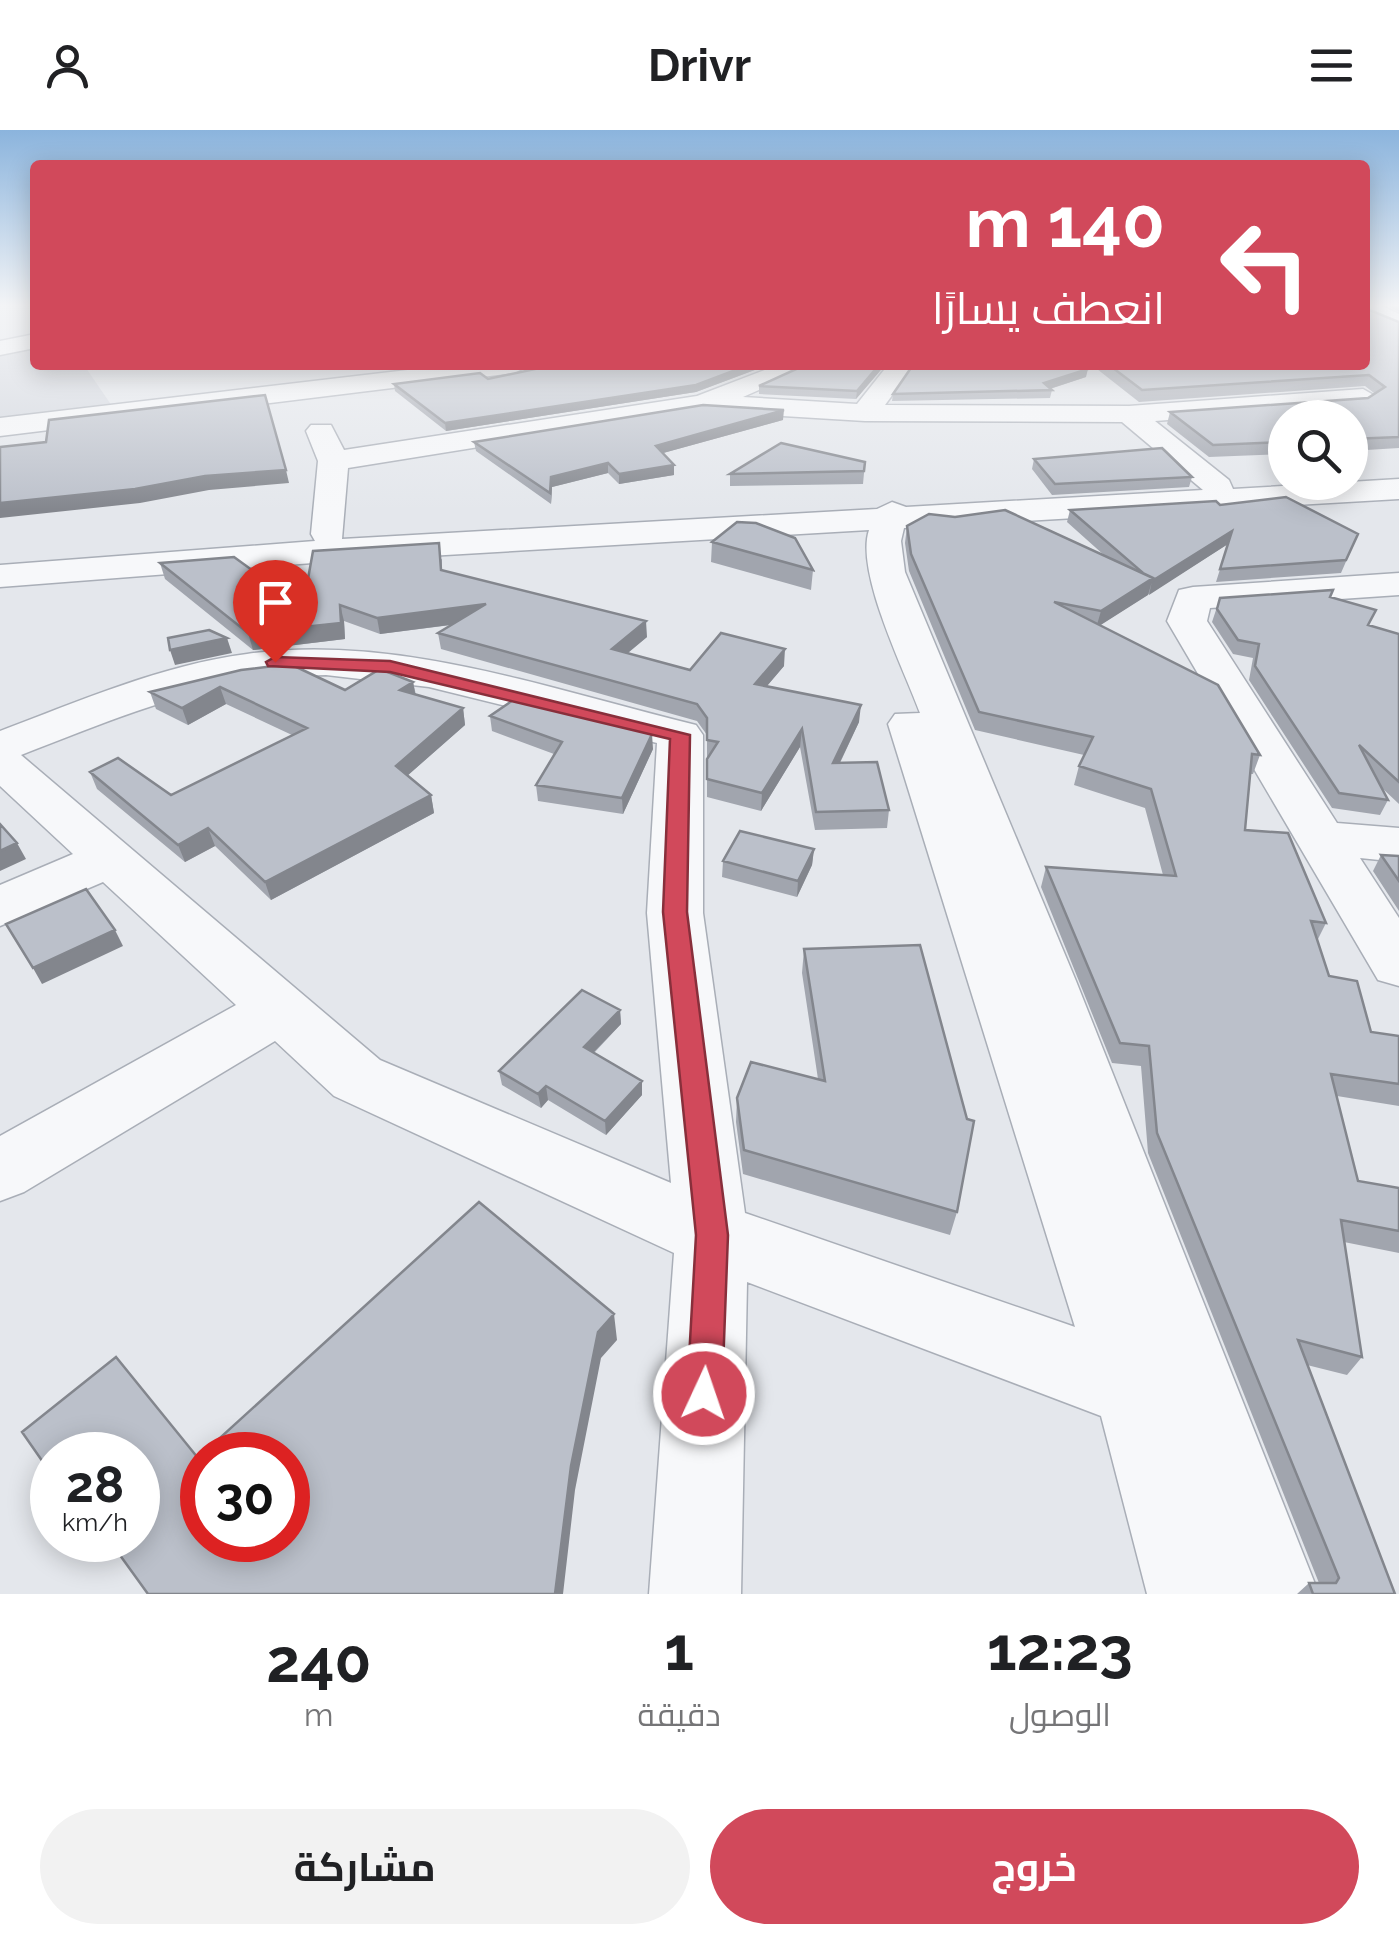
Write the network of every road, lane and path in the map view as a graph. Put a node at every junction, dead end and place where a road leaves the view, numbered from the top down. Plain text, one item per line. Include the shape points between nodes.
1 (443, 374) edge
2 (778, 374) edge
3 (894, 374) edge
4 (1320, 374) edge
5 (305, 392) junction
6 (1363, 397) junction
7 (703, 404) junction
8 (1390, 408) edge
9 (865, 414) junction
10 (1129, 414) junction
11 (0, 426) edge
12 (334, 461) junction
13 (1399, 476) edge
14 (1368, 478) edge
15 (1268, 483) edge
16 (1218, 487) junction
17 (1399, 488) edge
18 (860, 518) junction
19 (328, 534) junction
20 (0, 558) edge
21 (0, 576) edge
22 (1399, 584) edge
23 (0, 748) edge
24 (0, 761) edge
25 (1321, 838) junction
26 (1399, 845) edge
27 (107, 860) junction
28 (0, 907) edge
29 (1399, 965) edge
30 (277, 1010) junction
31 (0, 1171) edge
32 (712, 1235) junction
33 (1134, 1388) junction
34 (695, 1594) edge
35 (1192, 1594) edge
36 (1273, 1594) edge

1 - 5 street
2 - 7 street
3 - 9 street
4 - 6 street
5 - 11 street
5 - 12 street
6 - 8 street
6 - 10 street
7 - 9 street
7 - 12 street
9 - 10 street
10 - 16 street
12 - 19 street
13 - 14 street
15 - 16 street
16 - 18 street
17 - 18 street
18 - 19 street
18 - 21 street
18 - 33 street via 850,541
18 - 36 street via 883,552
19 - 20 street
22 - 25 street via 1193,598 1187,621
23 - 32 street via 163,687 275,662 390,667 680,735 675,912
24 - 27 street
25 - 26 street
25 - 29 street
27 - 28 street
27 - 30 street
30 - 31 street
30 - 32 street via 357,1078
32 - 33 street
32 - 34 street
33 - 35 street

